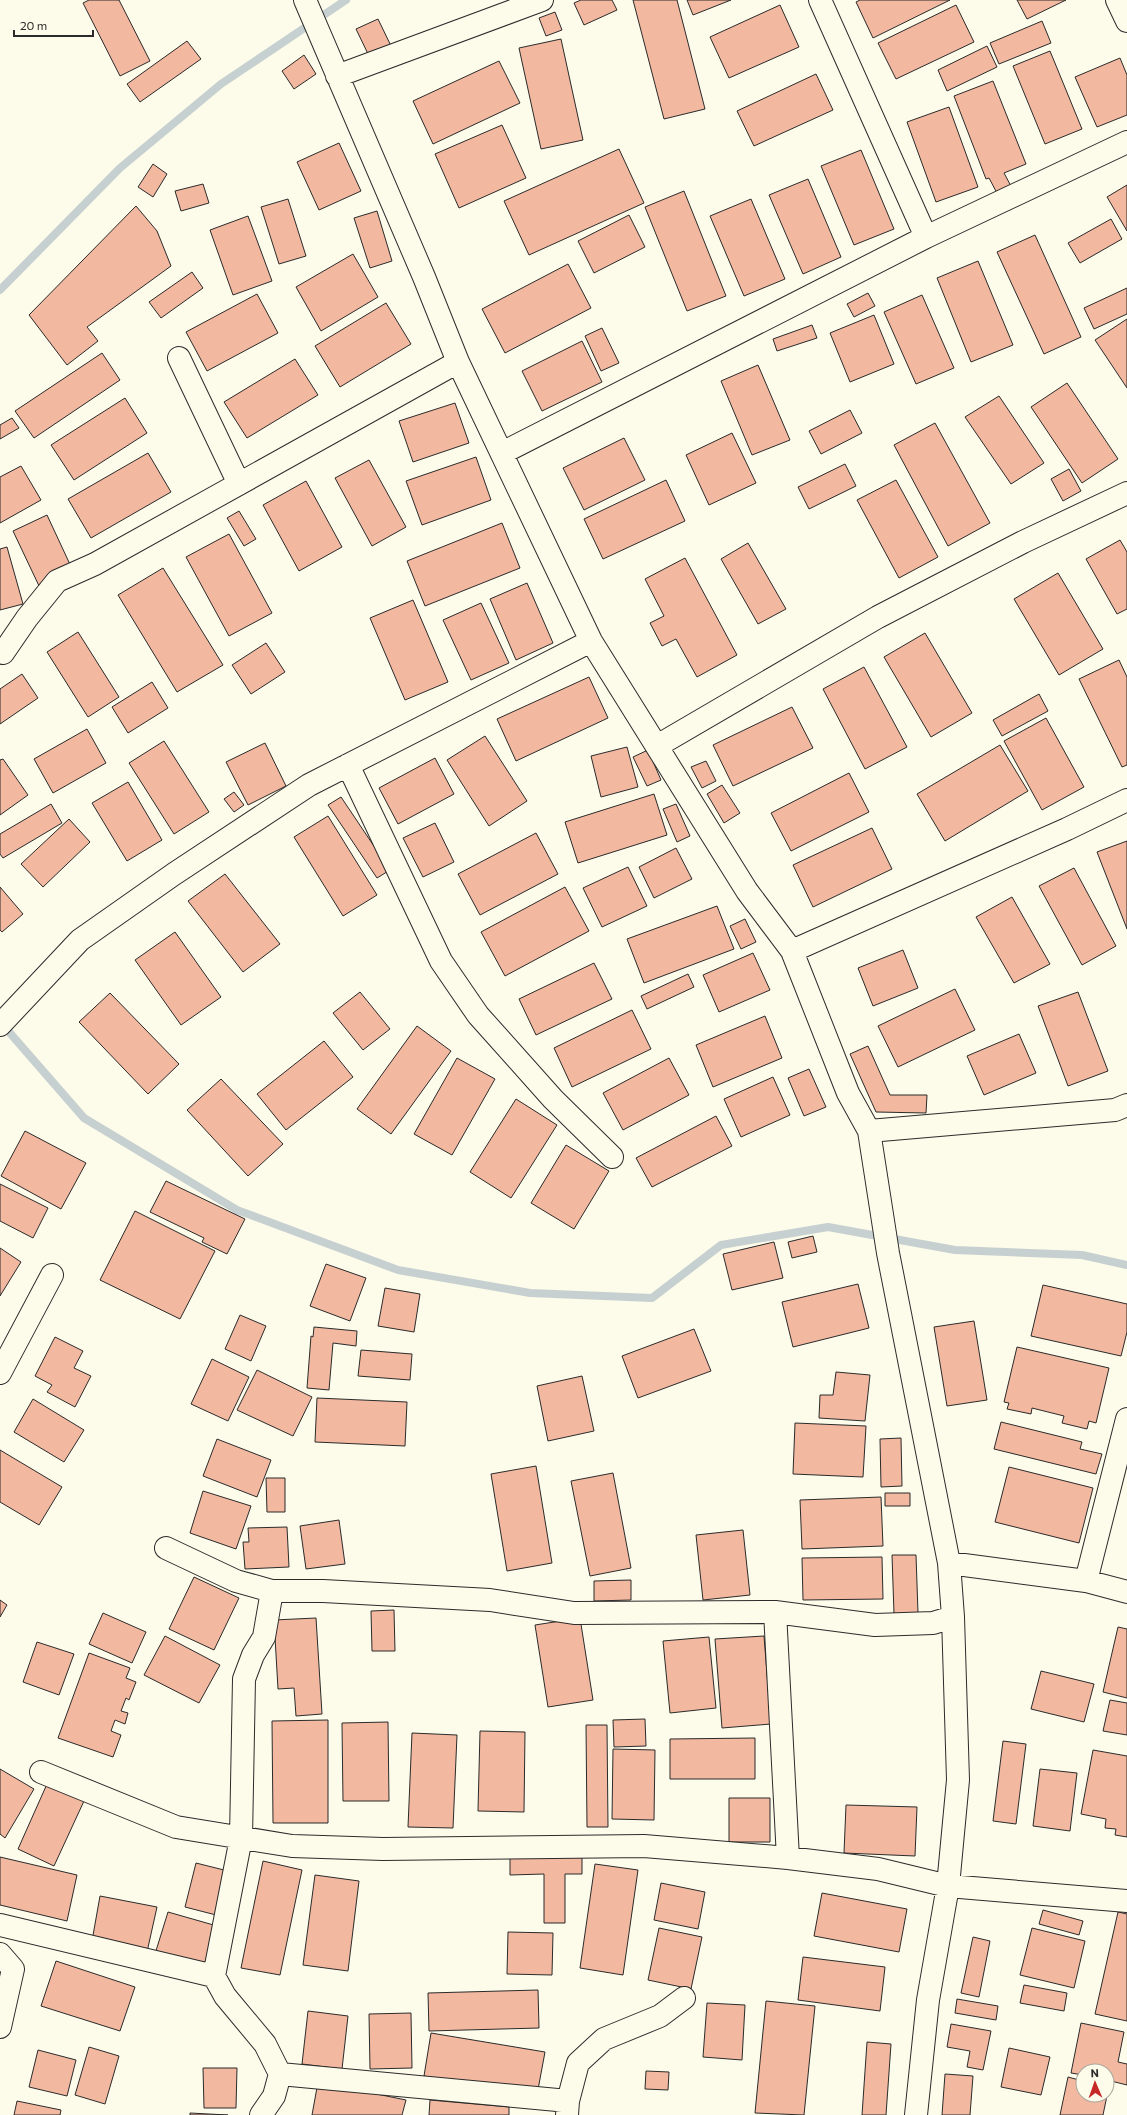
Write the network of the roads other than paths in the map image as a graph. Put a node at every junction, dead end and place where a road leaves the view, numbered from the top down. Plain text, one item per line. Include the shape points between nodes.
1 (305, 0) edge
2 (542, 0) edge
3 (820, 0) edge
4 (1117, 0) edge
5 (1127, 21) edge
6 (337, 76) junction
7 (1127, 142) edge
8 (926, 237) junction
9 (179, 358) dead end
10 (458, 362) junction
11 (502, 453) junction
12 (239, 484) junction
13 (1127, 493) edge
14 (591, 641) junction
15 (3, 653) dead end
16 (657, 746) junction
17 (348, 765) junction
18 (1127, 800) edge
19 (792, 951) junction
20 (0, 1025) edge
21 (1127, 1105) edge
22 (869, 1131) junction
23 (612, 1157) dead end
24 (52, 1275) dead end
25 (0, 1373) edge
26 (1127, 1419) edge
27 (166, 1548) dead end
28 (949, 1563) junction
29 (1086, 1582) junction
30 (272, 1591) junction
31 (1127, 1592) edge
32 (775, 1612) junction
33 (953, 1617) junction
34 (41, 1772) dead end
35 (241, 1838) junction
36 (788, 1858) junction
37 (948, 1886) junction
38 (1127, 1901) edge
39 (0, 1925) edge
40 (0, 1954) edge
41 (214, 1976) junction
42 (684, 1998) dead end
43 (0, 2027) edge
44 (280, 2074) junction
45 (568, 2108) edge
46 (261, 2115) edge
47 (916, 2115) edge

1 - 6 street
2 - 6 street
3 - 8 street
4 - 5 street
6 - 10 street
7 - 8 street
8 - 11 street
9 - 12 street
10 - 11 street
10 - 12 street
11 - 14 street
12 - 15 street via 95,564 57,581
13 - 16 street via 1023,542 878,617
14 - 16 street
14 - 17 street
16 - 19 street via 747,891
17 - 20 street via 309,785 80,940
17 - 23 street via 441,961 474,1009 553,1099
18 - 19 street
19 - 22 street via 848,1093
21 - 22 street via 1115,1110
22 - 28 street via 888,1253
24 - 25 street
26 - 29 street
27 - 30 street via 236,1581
28 - 29 street
28 - 33 street
29 - 31 street
30 - 32 street via 323,1591 490,1600 574,1613
30 - 35 street via 264,1637 253,1655 244,1679
32 - 33 street via 875,1625 933,1623
32 - 36 street
33 - 37 street via 958,1780
34 - 35 street via 176,1827
35 - 36 street via 292,1846 383,1849 644,1846
35 - 41 street
36 - 37 street via 878,1869
37 - 38 street
37 - 47 street via 928,2000
39 - 41 street
40 - 43 street via 13,1970
41 - 44 street via 225,1996 265,2044
42 - 45 street via 660,2016 604,2039 578,2064
44 - 45 street
44 - 46 street via 274,2096

